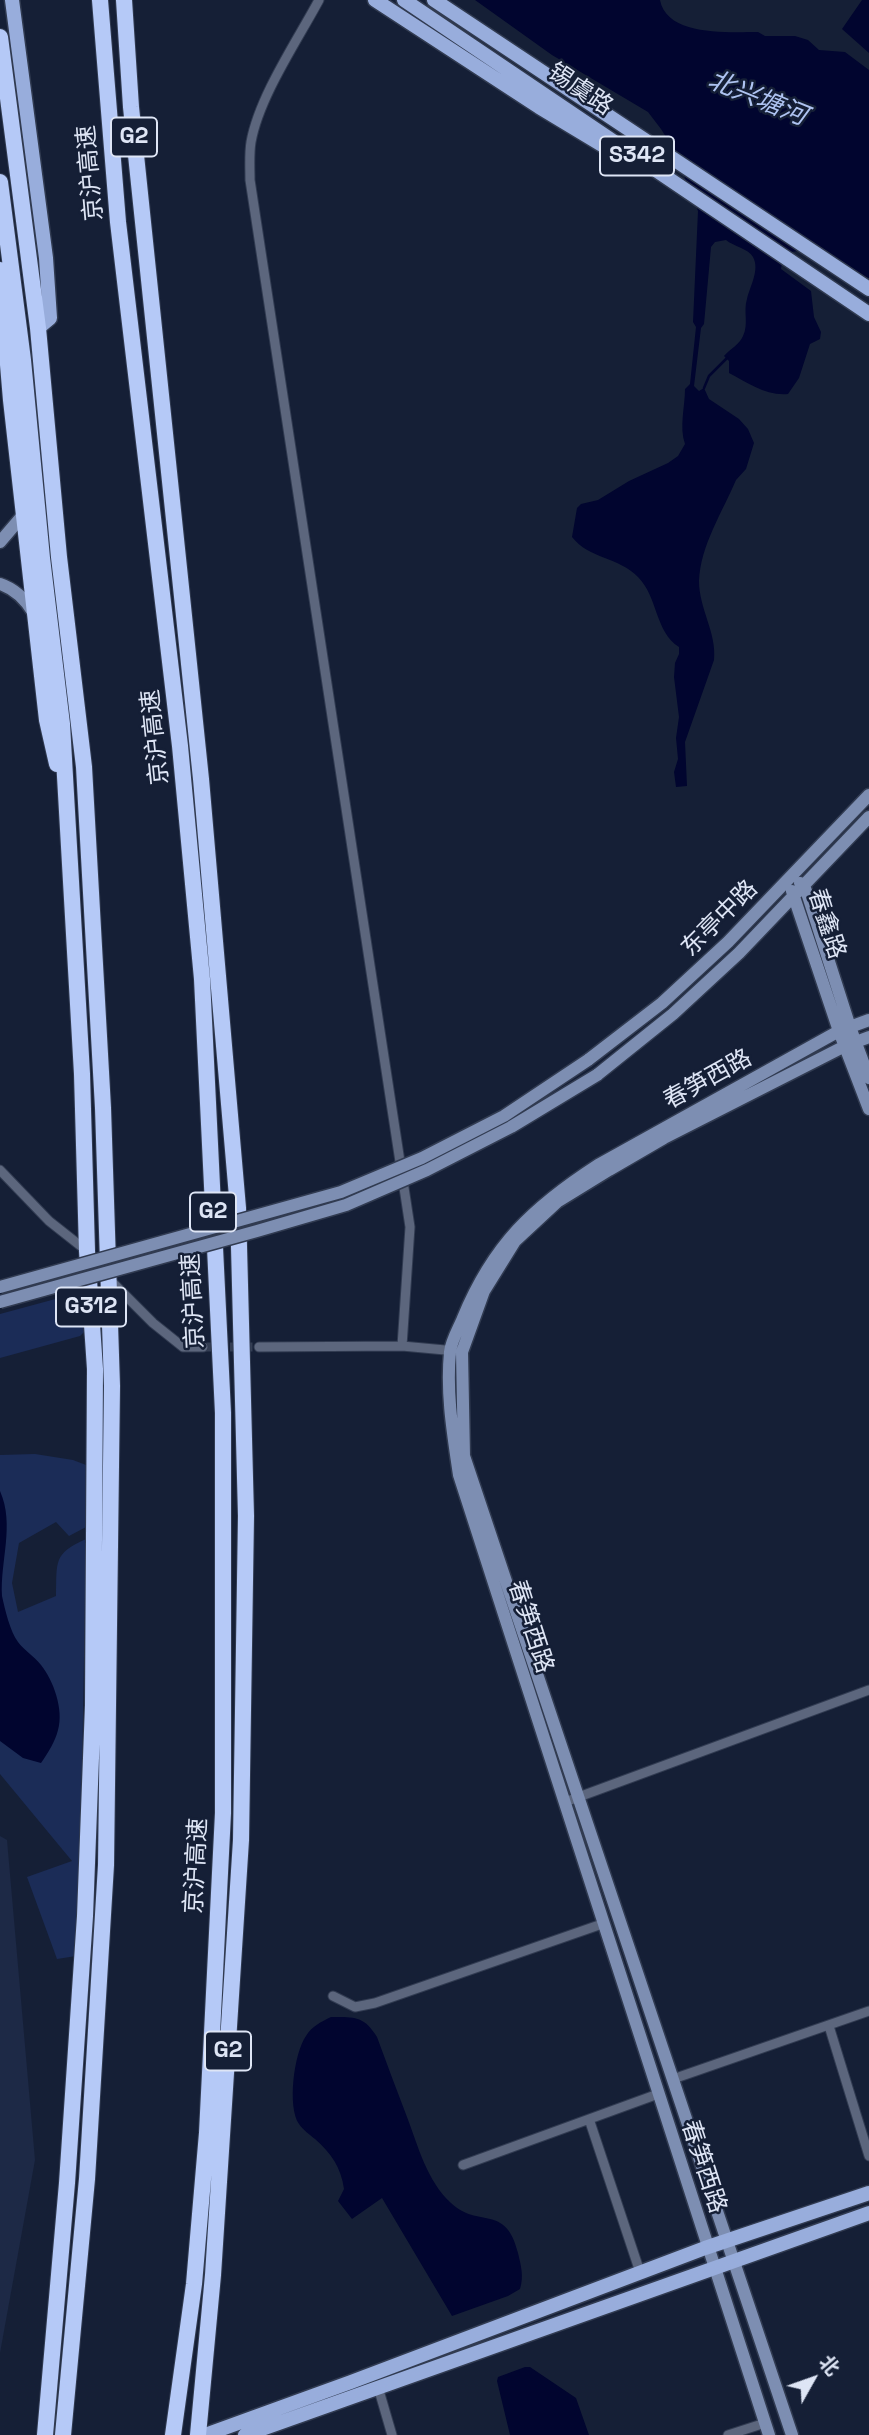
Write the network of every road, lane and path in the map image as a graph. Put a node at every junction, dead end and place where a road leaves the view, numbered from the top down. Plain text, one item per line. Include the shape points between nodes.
1 (100, 0) edge
2 (124, 0) edge
3 (319, 0) edge
4 (375, 0) edge
5 (404, 0) edge
6 (434, 0) edge
7 (12, 1) edge
8 (0, 37) edge
9 (0, 182) edge
10 (722, 214) junction
11 (3, 240) edge
12 (0, 270) edge
13 (869, 289) edge
14 (869, 314) edge
15 (38, 328) junction
16 (0, 354) edge
17 (11, 400) junction
18 (24, 514) junction
19 (0, 542) edge
20 (0, 584) edge
21 (36, 617) junction
22 (869, 795) edge
23 (67, 804) junction
24 (869, 817) edge
25 (791, 877) junction
26 (804, 886) junction
27 (793, 898) junction
28 (869, 1020) edge
29 (844, 1029) junction
30 (869, 1037) edge
31 (850, 1044) junction
32 (869, 1077) edge
33 (869, 1109) edge
34 (0, 1170) edge
35 (87, 1251) junction
36 (108, 1278) junction
37 (0, 1287) edge
38 (0, 1302) edge
39 (402, 1346) junction
40 (203, 1347) tunnel mouth
41 (259, 1347) tunnel mouth
42 (456, 1350) junction
43 (869, 1690) edge
44 (578, 1798) junction
45 (565, 1802) junction
46 (603, 1924) junction
47 (334, 1996) dead end
48 (869, 2011) edge
49 (829, 2026) junction
50 (673, 2079) junction
51 (658, 2094) junction
52 (589, 2119) junction
53 (869, 2156) edge
54 (463, 2165) dead end
55 (869, 2193) edge
56 (869, 2213) edge
57 (727, 2240) junction
58 (707, 2247) junction
59 (735, 2259) junction
60 (714, 2267) junction
61 (640, 2272) junction
62 (378, 2387) junction
63 (767, 2429) edge
64 (201, 2430) edge
65 (174, 2431) edge
66 (63, 2433) edge
67 (45, 2435) edge
68 (245, 2435) edge
69 (392, 2435) edge
70 (728, 2435) edge
71 (792, 2435) edge

1 - 65 highway, 京沪高速 / G2 via 118,222 180,746 202,979 223,1413 223,1813 207,2133 194,2284
2 - 64 highway, 京沪高速 / G2 via 238,1208 246,1516 241,1840
3 - 39 street via 262,110 251,142 250,180 410,1227
4 - 10 main road via 539,107
5 - 10 main road, 锡虞路 / S342
6 - 13 main road, 锡虞路 / S342
7 - 15 main road via 46,258 50,318
8 - 15 highway, G312
9 - 11 highway, G312
10 - 14 main road, 锡虞路 / S342
11 - 23 highway, G312 via 23,360
12 - 17 highway
15 - 36 highway, G312 via 84,767
16 - 17 highway
17 - 18 highway
18 - 19 main road
18 - 21 highway
20 - 21 main road via 26,600
21 - 23 highway via 47,720
22 - 25 main road, 东亭中路
23 - 35 highway, G312
24 - 26 main road, 东亭中路
25 - 26 main road, 春鑫路
25 - 27 main road, 春鑫路
25 - 37 main road, 东亭中路, bridge via 662,1003 504,1116 341,1192
26 - 27 main road, 东亭中路
26 - 29 main road, 春鑫路
27 - 29 main road, 春鑫路
27 - 38 main road, 东亭中路, bridge via 673,1014 597,1075 511,1128 346,1205
28 - 29 main road, 春笋西路
29 - 31 main road, 春鑫路
29 - 42 main road, 春笋西路 via 598,1165 530,1215 498,1251 474,1291
30 - 31 main road, 春笋西路
31 - 32 main road, 春鑫路
31 - 33 main road, 春鑫路
31 - 42 main road, 春笋西路 via 664,1138 557,1202 515,1241
34 - 35 street via 49,1221
35 - 36 street
35 - 67 highway, G312 via 95,1368 93,1718 85,1916
36 - 40 street via 183,1347
36 - 66 highway, G312 via 112,1386 106,1865 87,2179
39 - 41 street
39 - 42 street
42 - 44 main road, 春笋西路 via 464,1457
42 - 45 main road, 春笋西路 via 449,1404 459,1475
43 - 44 street
44 - 45 street
44 - 50 main road, 春笋西路
45 - 46 main road, 春笋西路
46 - 47 street via 375,2003 355,2007
46 - 51 main road, 春笋西路
48 - 49 street
49 - 50 street
49 - 53 street
50 - 57 main road, 春笋西路
51 - 52 street
51 - 58 main road, 春笋西路
52 - 54 street
52 - 61 street
55 - 57 main road
56 - 59 main road
57 - 58 main road
57 - 59 main road, 春笋西路
58 - 60 main road, 春笋西路
58 - 61 main road
59 - 60 main road
59 - 71 main road, 春笋西路
60 - 62 main road
60 - 63 main road, 春笋西路
61 - 64 main road via 351,2382
62 - 68 main road
62 - 69 street
63 - 70 street

